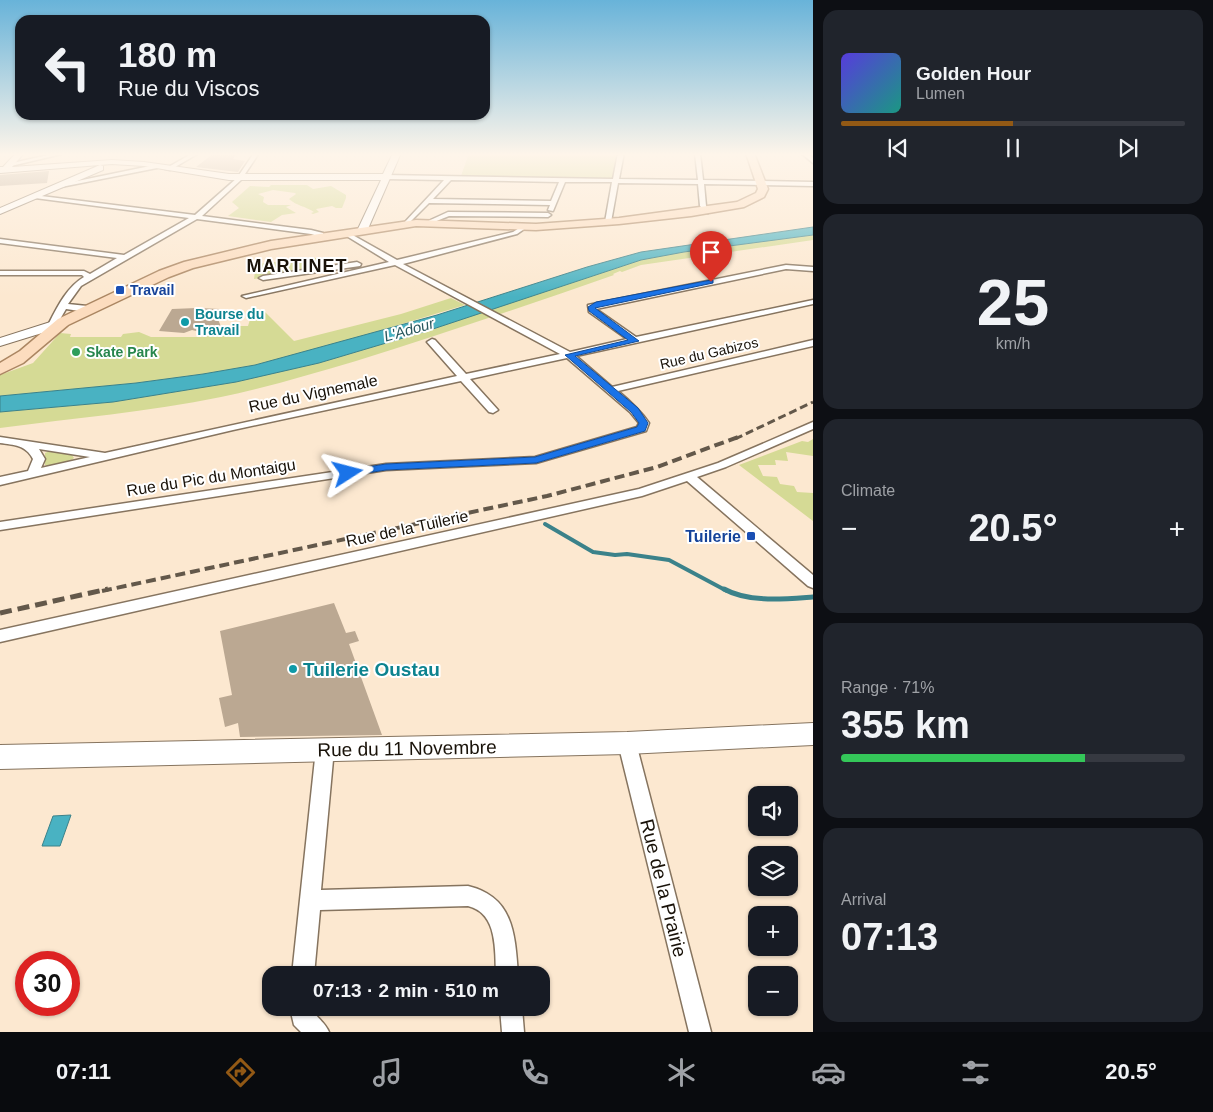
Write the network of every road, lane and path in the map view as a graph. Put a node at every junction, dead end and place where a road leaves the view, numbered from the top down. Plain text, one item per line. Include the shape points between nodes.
1 (23, 201) edge
2 (75, 201) edge
3 (214, 201) edge
4 (375, 201) edge
5 (427, 201) edge
6 (437, 201) edge
7 (611, 201) edge
8 (702, 201) edge
9 (749, 201) edge
10 (554, 203) joint
11 (0, 211) edge
12 (708, 211) junction
13 (196, 217) junction
14 (547, 221) junction
15 (608, 222) junction
16 (427, 223) junction
17 (406, 224) junction
18 (524, 227) junction
19 (362, 231) junction
20 (347, 234) junction
21 (324, 237) junction
22 (0, 240) edge
23 (97, 257) dead end
24 (123, 257) junction
25 (393, 261) junction
26 (813, 269) edge
27 (0, 273) edge
28 (86, 275) junction
29 (263, 278) dead end
30 (246, 296) dead end
31 (813, 302) edge
32 (63, 306) junction
33 (87, 309) junction
34 (51, 330) junction
35 (635, 341) junction
36 (0, 342) edge
37 (432, 342) dead end
38 (813, 342) edge
39 (0, 348) edge
40 (569, 355) junction
41 (22, 358) junction
42 (0, 369) edge
43 (462, 377) junction
44 (611, 390) junction
45 (493, 410) dead end
46 (813, 425) edge
47 (0, 440) edge
48 (26, 444) junction
49 (109, 456) junction
50 (32, 474) junction
51 (690, 477) junction
52 (0, 481) edge
53 (0, 526) edge
54 (813, 583) edge
55 (0, 636) edge
56 (813, 734) edge
57 (627, 743) junction
58 (325, 750) junction
59 (0, 757) edge
60 (310, 900) junction
61 (304, 966) edge
62 (506, 966) edge
63 (302, 1016) edge
64 (512, 1016) edge
65 (318, 1032) edge
66 (513, 1032) edge
67 (700, 1032) edge

1 - 11 street
2 - 13 street
3 - 13 street
4 - 19 street
5 - 17 street
6 - 10 street
7 - 15 street
8 - 12 street
9 - 12 main road
10 - 14 street
12 - 15 main road
13 - 21 street via 311,232
13 - 24 street
14 - 15 main road
14 - 16 street via 448,214
14 - 18 main road
16 - 17 main road
16 - 18 main road
17 - 19 main road
18 - 25 street via 515,233
19 - 20 main road
20 - 21 main road
20 - 25 street
21 - 33 main road via 254,248 193,263
22 - 24 street
23 - 28 street
24 - 28 street
25 - 29 street
25 - 30 street
25 - 40 street
26 - 35 street via 786,267 592,307
27 - 28 street
28 - 32 street
31 - 35 street, Rue du Vignemale
32 - 33 street
32 - 34 street
33 - 34 main road
34 - 36 street
34 - 39 street
34 - 41 main road
35 - 40 street, Rue du Vignemale
37 - 43 street
38 - 44 street, Rue du Gabizos
39 - 41 street
40 - 43 street, Rue du Vignemale
40 - 44 street
41 - 42 main road
43 - 45 street
43 - 49 street, Rue du Vignemale
44 - 53 street, Rue du Pic du Montaigu via 634,410 644,423 642,429 536,460 386,467
46 - 51 street, Rue de la Tuilerie
47 - 48 street
48 - 49 street
48 - 50 street via 39,459
49 - 50 street, Rue du Vignemale
50 - 52 street, Rue du Vignemale
51 - 54 street
51 - 55 street, Rue de la Tuilerie via 642,492 491,528
56 - 57 street, Rue du 11 Novembre
57 - 58 street, Rue du 11 Novembre
57 - 67 street, Rue de la Prairie
58 - 59 street, Rue du 11 Novembre
58 - 60 street
60 - 61 street
60 - 62 street via 468,896 484,901 496,913 503,934
63 - 65 street
64 - 66 street

